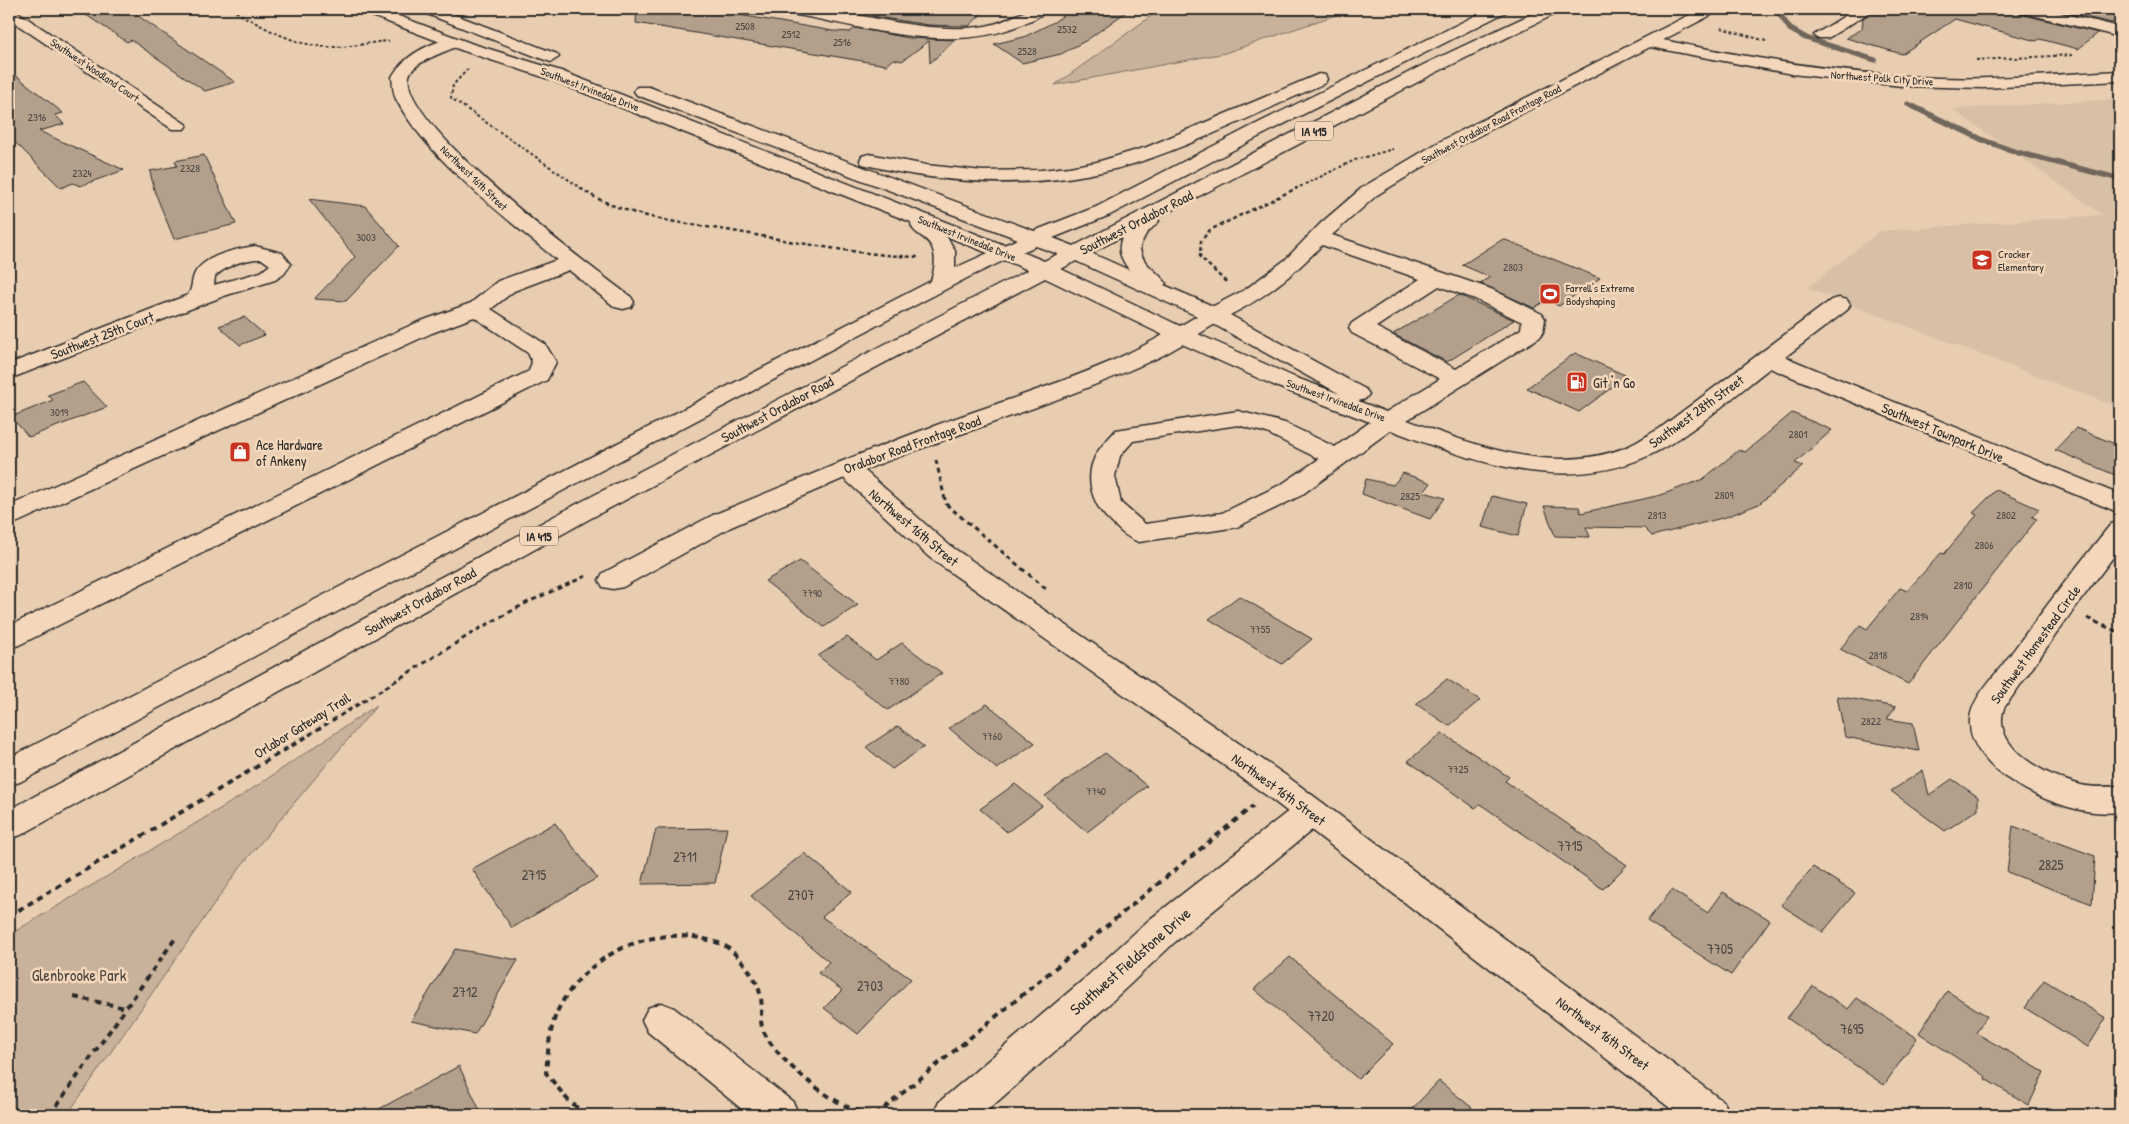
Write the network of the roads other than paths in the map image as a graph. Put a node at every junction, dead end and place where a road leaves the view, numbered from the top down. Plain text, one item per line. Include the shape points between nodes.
1 (29, 9) edge
2 (367, 9) edge
3 (427, 9) edge
4 (792, 9) edge
5 (1040, 9) edge
6 (1492, 9) edge
7 (1501, 9) edge
8 (1554, 9) edge
9 (1712, 9) edge
10 (1867, 9) edge
11 (2025, 9) edge
12 (10, 15) edge
13 (2120, 32) edge
14 (1822, 35) dead end
15 (454, 42) junction
16 (1648, 42) junction
17 (582, 68) dead end
18 (2120, 76) edge
19 (632, 87) dead end
20 (698, 110) junction
21 (178, 125) dead end
22 (1168, 206) junction
23 (907, 214) junction
24 (1318, 237) junction
25 (1036, 238) junction
26 (1006, 253) junction
27 (1074, 253) junction
28 (572, 262) junction
29 (1044, 269) junction
30 (1436, 278) junction
31 (940, 285) junction
32 (1172, 296) junction
33 (196, 298) dead end
34 (623, 302) dead end
35 (1838, 304) dead end
36 (478, 308) junction
37 (1214, 315) junction
38 (1182, 335) junction
39 (1767, 358) junction
40 (9, 372) edge
41 (1457, 379) junction
42 (1390, 420) junction
43 (1337, 458) junction
44 (847, 468) junction
45 (2120, 505) edge
46 (9, 516) edge
47 (2120, 530) edge
48 (613, 580) road end
49 (9, 638) edge
50 (9, 773) edge
51 (2120, 799) edge
52 (1311, 812) junction
53 (9, 826) edge
54 (661, 1020) dead end
55 (779, 1115) edge
56 (953, 1115) edge
57 (1710, 1115) edge

1 - 12 main road
2 - 15 main road, Southwest Irvinedale Drive
3 - 17 main road, Southwest Irvinedale Drive
4 - 5 main road via 918,31 961,33 994,29
6 - 20 main road via 1407,42 1176,142 1097,167 1036,176 1007,177 906,168
7 - 25 main road, Southwest Oralabor Road / IA 415 via 1103,211
8 - 22 main road, Southwest Oralabor Road / IA 415 via 1431,68
9 - 16 main road, Southwest Oralabor Road Frontage Road
10 - 14 main road
11 - 13 main road
12 - 21 main road, Southwest Woodland Court
15 - 23 main road, Southwest Irvinedale Drive via 555,75
15 - 28 main road, Northwest 16th Street via 410,65 400,77 399,87 405,100 444,150 516,217
16 - 18 main road, Northwest Polk City Drive via 1766,66 1895,81 1984,83
16 - 24 main road, Southwest Oralabor Road Frontage Road via 1445,146 1370,191
19 - 20 main road, Southwest Irvinedale Drive
20 - 25 main road, Southwest Irvinedale Drive
22 - 27 main road, Southwest Oralabor Road / IA 415
22 - 32 main road via 1137,230 1128,248 1130,259 1139,270
23 - 26 main road, Southwest Irvinedale Drive
23 - 31 main road via 937,236 947,252 948,262
24 - 30 main road
24 - 37 main road, Southwest Oralabor Road Frontage Road via 1292,264 1254,294
25 - 26 main road, Southwest Oralabor Road / IA 415
25 - 27 main road, Southwest Irvinedale Drive
26 - 29 main road, Southwest Irvinedale Drive
26 - 31 main road, Southwest Oralabor Road / IA 415
27 - 29 main road, Southwest Oralabor Road / IA 415
27 - 32 main road, Southwest Irvinedale Drive
28 - 34 main road, Northwest 16th Street
28 - 36 main road via 506,286
29 - 38 main road, Southwest Irvinedale Drive
29 - 53 main road, Southwest Oralabor Road / IA 415 via 584,511
30 - 41 main road via 1360,328
30 - 41 main road via 1483,294 1534,319 1532,332
31 - 50 main road, Southwest Oralabor Road / IA 415
32 - 37 main road, Southwest Irvinedale Drive
33 - 40 main road, Southwest 25th Court
35 - 39 main road, Southwest 28th Street
36 - 46 main road via 424,328
36 - 49 main road via 537,349 544,362 539,375
37 - 38 main road, Oralabor Road Frontage Road
37 - 42 main road, Southwest Irvinedale Drive via 1359,395
38 - 42 main road, Southwest Irvinedale Drive via 1286,382
38 - 44 main road, Oralabor Road Frontage Road via 1080,383 924,437
39 - 42 main road, Southwest 28th Street via 1668,434 1638,451 1589,463 1548,466 1473,453
39 - 45 main road, Southwest Townpark Drive
41 - 42 main road
42 - 43 main road
43 - 43 main road via 1291,490 1228,521 1139,533 1109,506 1102,476 1108,455 1125,434 1238,418 1276,428
44 - 48 main road, Oralabor Road Frontage Road via 722,521
44 - 52 main road, Northwest 16th Street via 939,551
47 - 51 main road, Southwest Homestead Circle via 1989,706 1985,722 1989,738 2003,758 2019,770 2056,791 2085,800
52 - 56 main road, Southwest Fieldstone Drive via 1162,931
52 - 57 main road, Northwest 16th Street
54 - 55 main road

